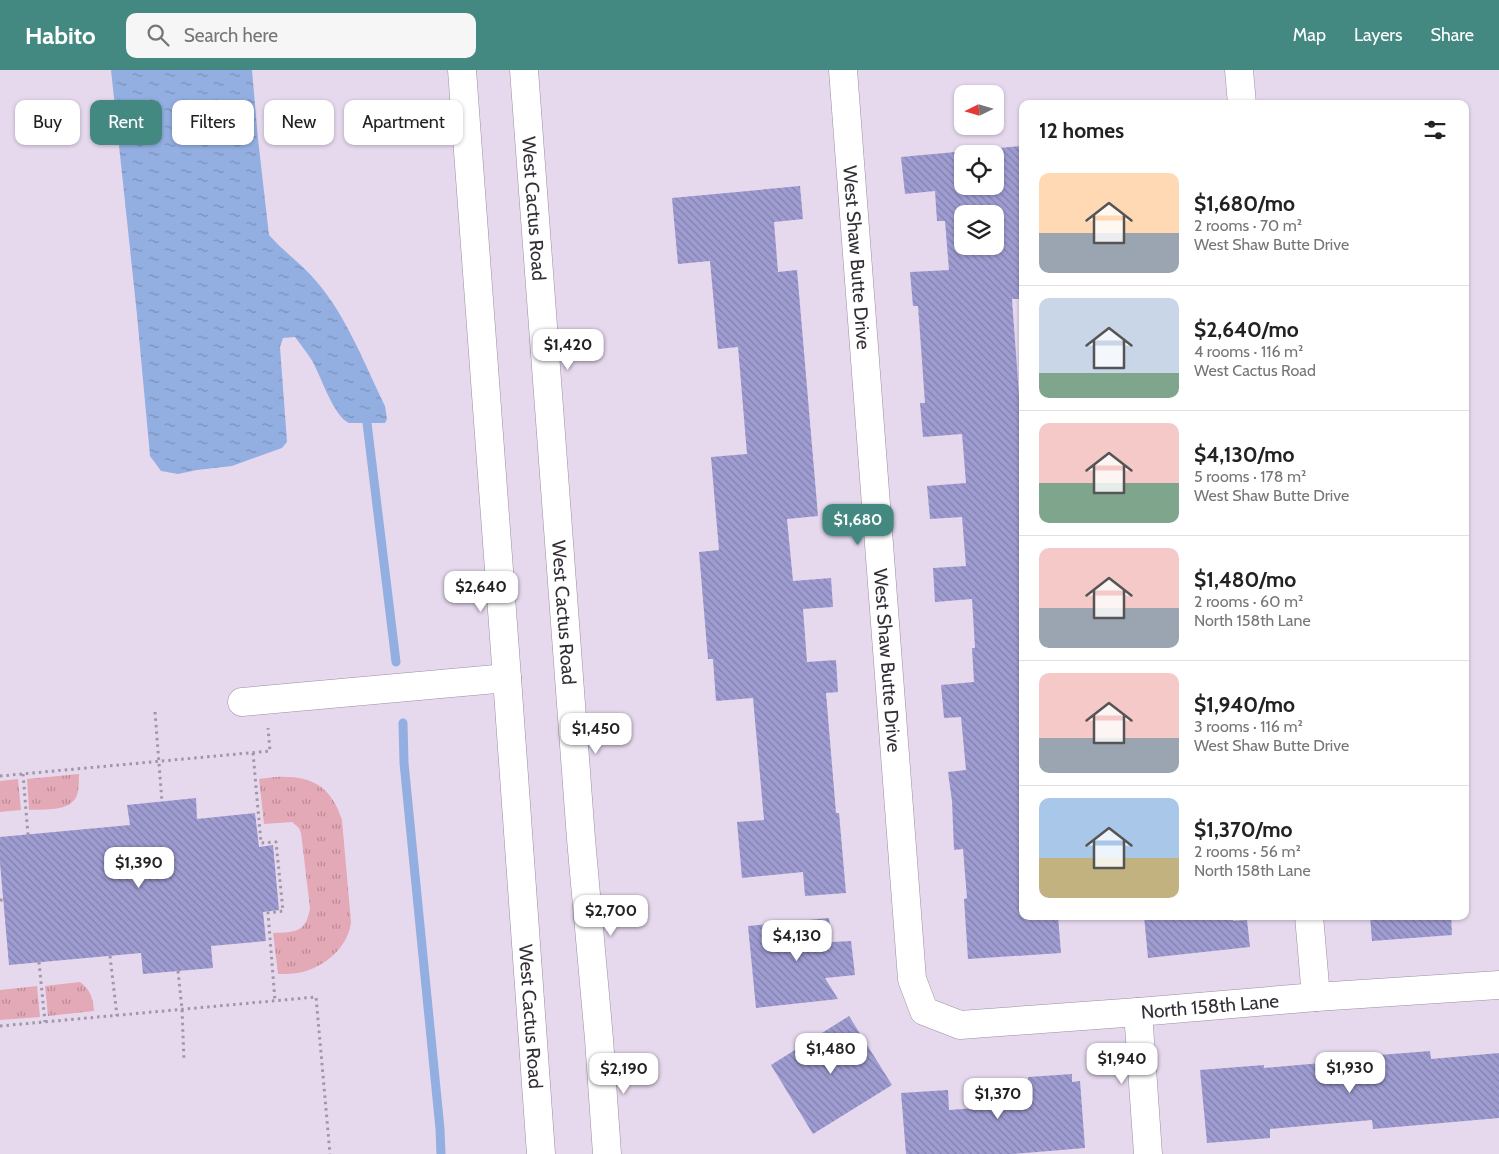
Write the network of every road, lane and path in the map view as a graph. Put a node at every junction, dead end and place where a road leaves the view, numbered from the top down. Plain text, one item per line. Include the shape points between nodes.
1 (462, 70) edge
2 (524, 70) edge
3 (843, 70) edge
4 (1240, 70) edge
5 (1242, 100) edge
6 (507, 678) junction
7 (242, 702) dead end
8 (155, 712) dead end
9 (268, 725) dead end
10 (253, 753) junction
11 (159, 761) junction
12 (23, 774) junction
13 (0, 776) edge
14 (162, 802) dead end
15 (28, 835) dead end
16 (1309, 920) edge
17 (110, 956) dead end
18 (39, 962) dead end
19 (178, 971) dead end
20 (1499, 985) edge
21 (1316, 997) junction
22 (275, 1001) junction
23 (182, 1009) junction
24 (924, 1011) joint
25 (1138, 1012) junction
26 (117, 1016) junction
27 (45, 1022) junction
28 (0, 1026) edge
29 (184, 1062) dead end
30 (330, 1154) edge
31 (541, 1154) edge
32 (607, 1154) edge
33 (1148, 1154) edge

1 - 6 main road, West Cactus Road
2 - 32 main road, West Cactus Road
3 - 24 main road, West Shaw Butte Drive via 912,979
4 - 5 main road
6 - 7 main road
6 - 31 main road, West Cactus Road
8 - 11 path
9 - 10 path via 270,751
10 - 11 path
10 - 22 path via 261,843 276,842 284,911 268,912
11 - 12 path
11 - 14 path
12 - 13 path
12 - 15 path
16 - 21 main road
17 - 26 path
18 - 27 path
19 - 23 path
20 - 21 main road, North 158th Lane
21 - 25 main road, North 158th Lane
22 - 23 path
22 - 30 path via 316,997
23 - 26 path
23 - 29 path
24 - 25 main road, North 158th Lane via 960,1024
25 - 33 main road
26 - 27 path
27 - 28 path

